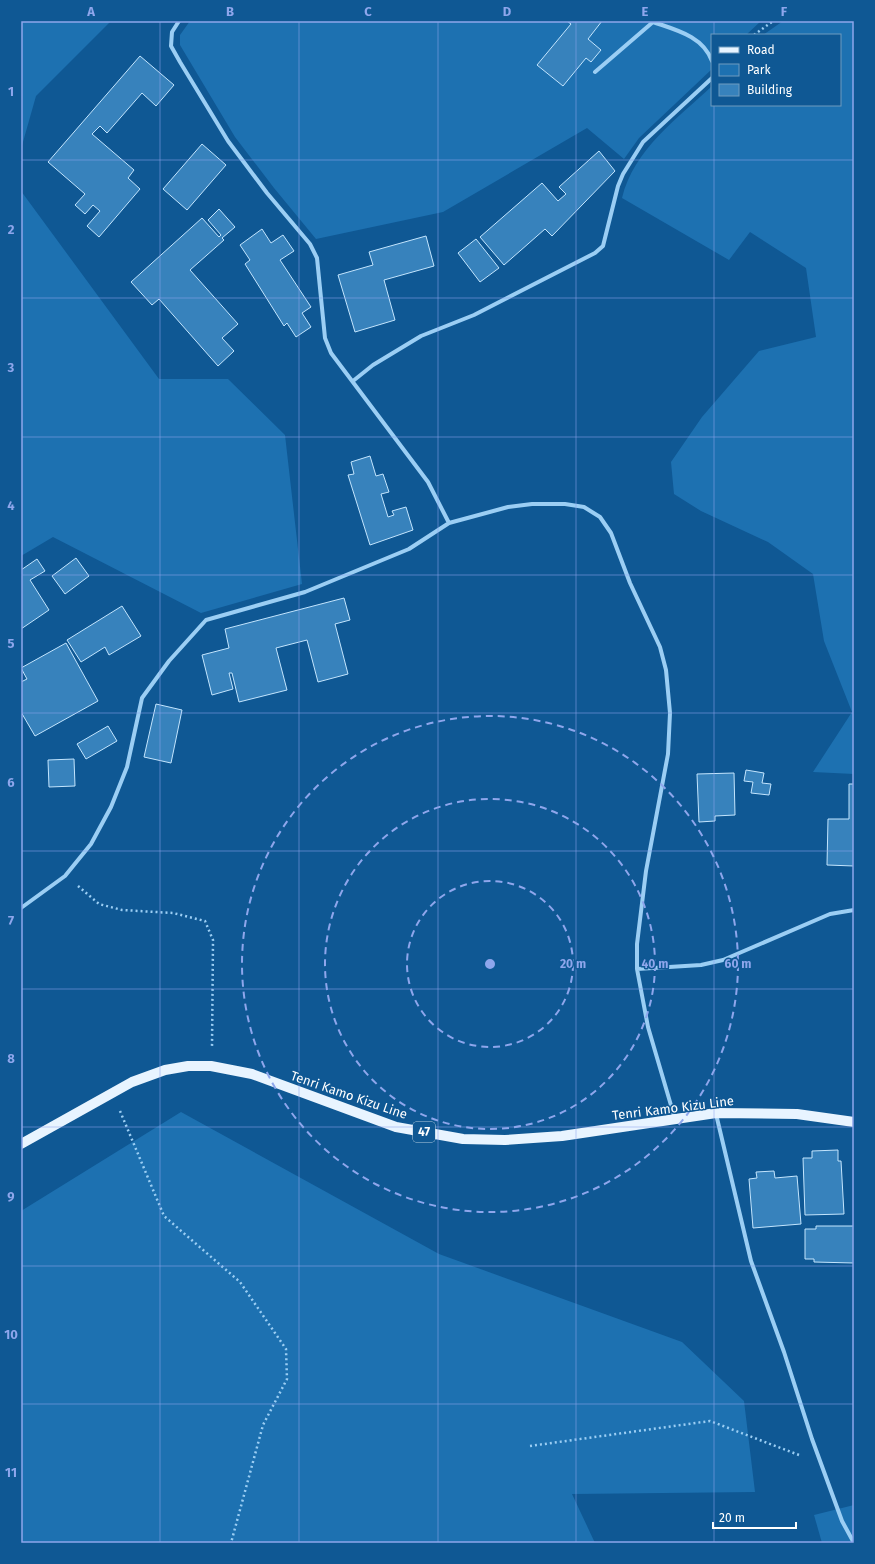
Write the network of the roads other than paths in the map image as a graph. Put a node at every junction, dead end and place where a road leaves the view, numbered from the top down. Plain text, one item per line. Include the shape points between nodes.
1 (179, 21) edge
2 (711, 59) edge
3 (595, 72) dead end
4 (711, 79) edge
5 (353, 381) junction
6 (449, 523) junction
7 (21, 908) edge
8 (854, 910) edge
9 (637, 969) junction
10 (716, 1113) junction
11 (676, 1119) junction
12 (854, 1122) edge
13 (21, 1144) edge
14 (854, 1543) edge

1 - 5 street via 172,32 171,46 180,62 228,141 310,244 317,258 325,338 331,353
2 - 3 street via 700,41 679,30 653,22
4 - 5 street via 643,142 636,152 618,186 603,246 595,253 474,315 421,336 373,365
5 - 6 street via 428,482
6 - 7 street via 408,550 306,592 206,620 169,661 142,698 127,767 114,800 91,844 65,876
6 - 9 street via 508,507 532,504 575,505 593,511 611,533 660,647 666,670 670,727 668,754 646,871 637,944
8 - 9 street via 830,914 723,960
9 - 11 street via 648,1027
10 - 11 main road, Tenri Kamo Kizu Line / 47
10 - 12 main road, Tenri Kamo Kizu Line / 47 via 797,1114
10 - 14 street via 751,1261 821,1463 842,1520
11 - 13 main road, Tenri Kamo Kizu Line / 47 via 562,1136 505,1140 463,1139 396,1127 252,1074 211,1066 188,1066 165,1070 132,1082

